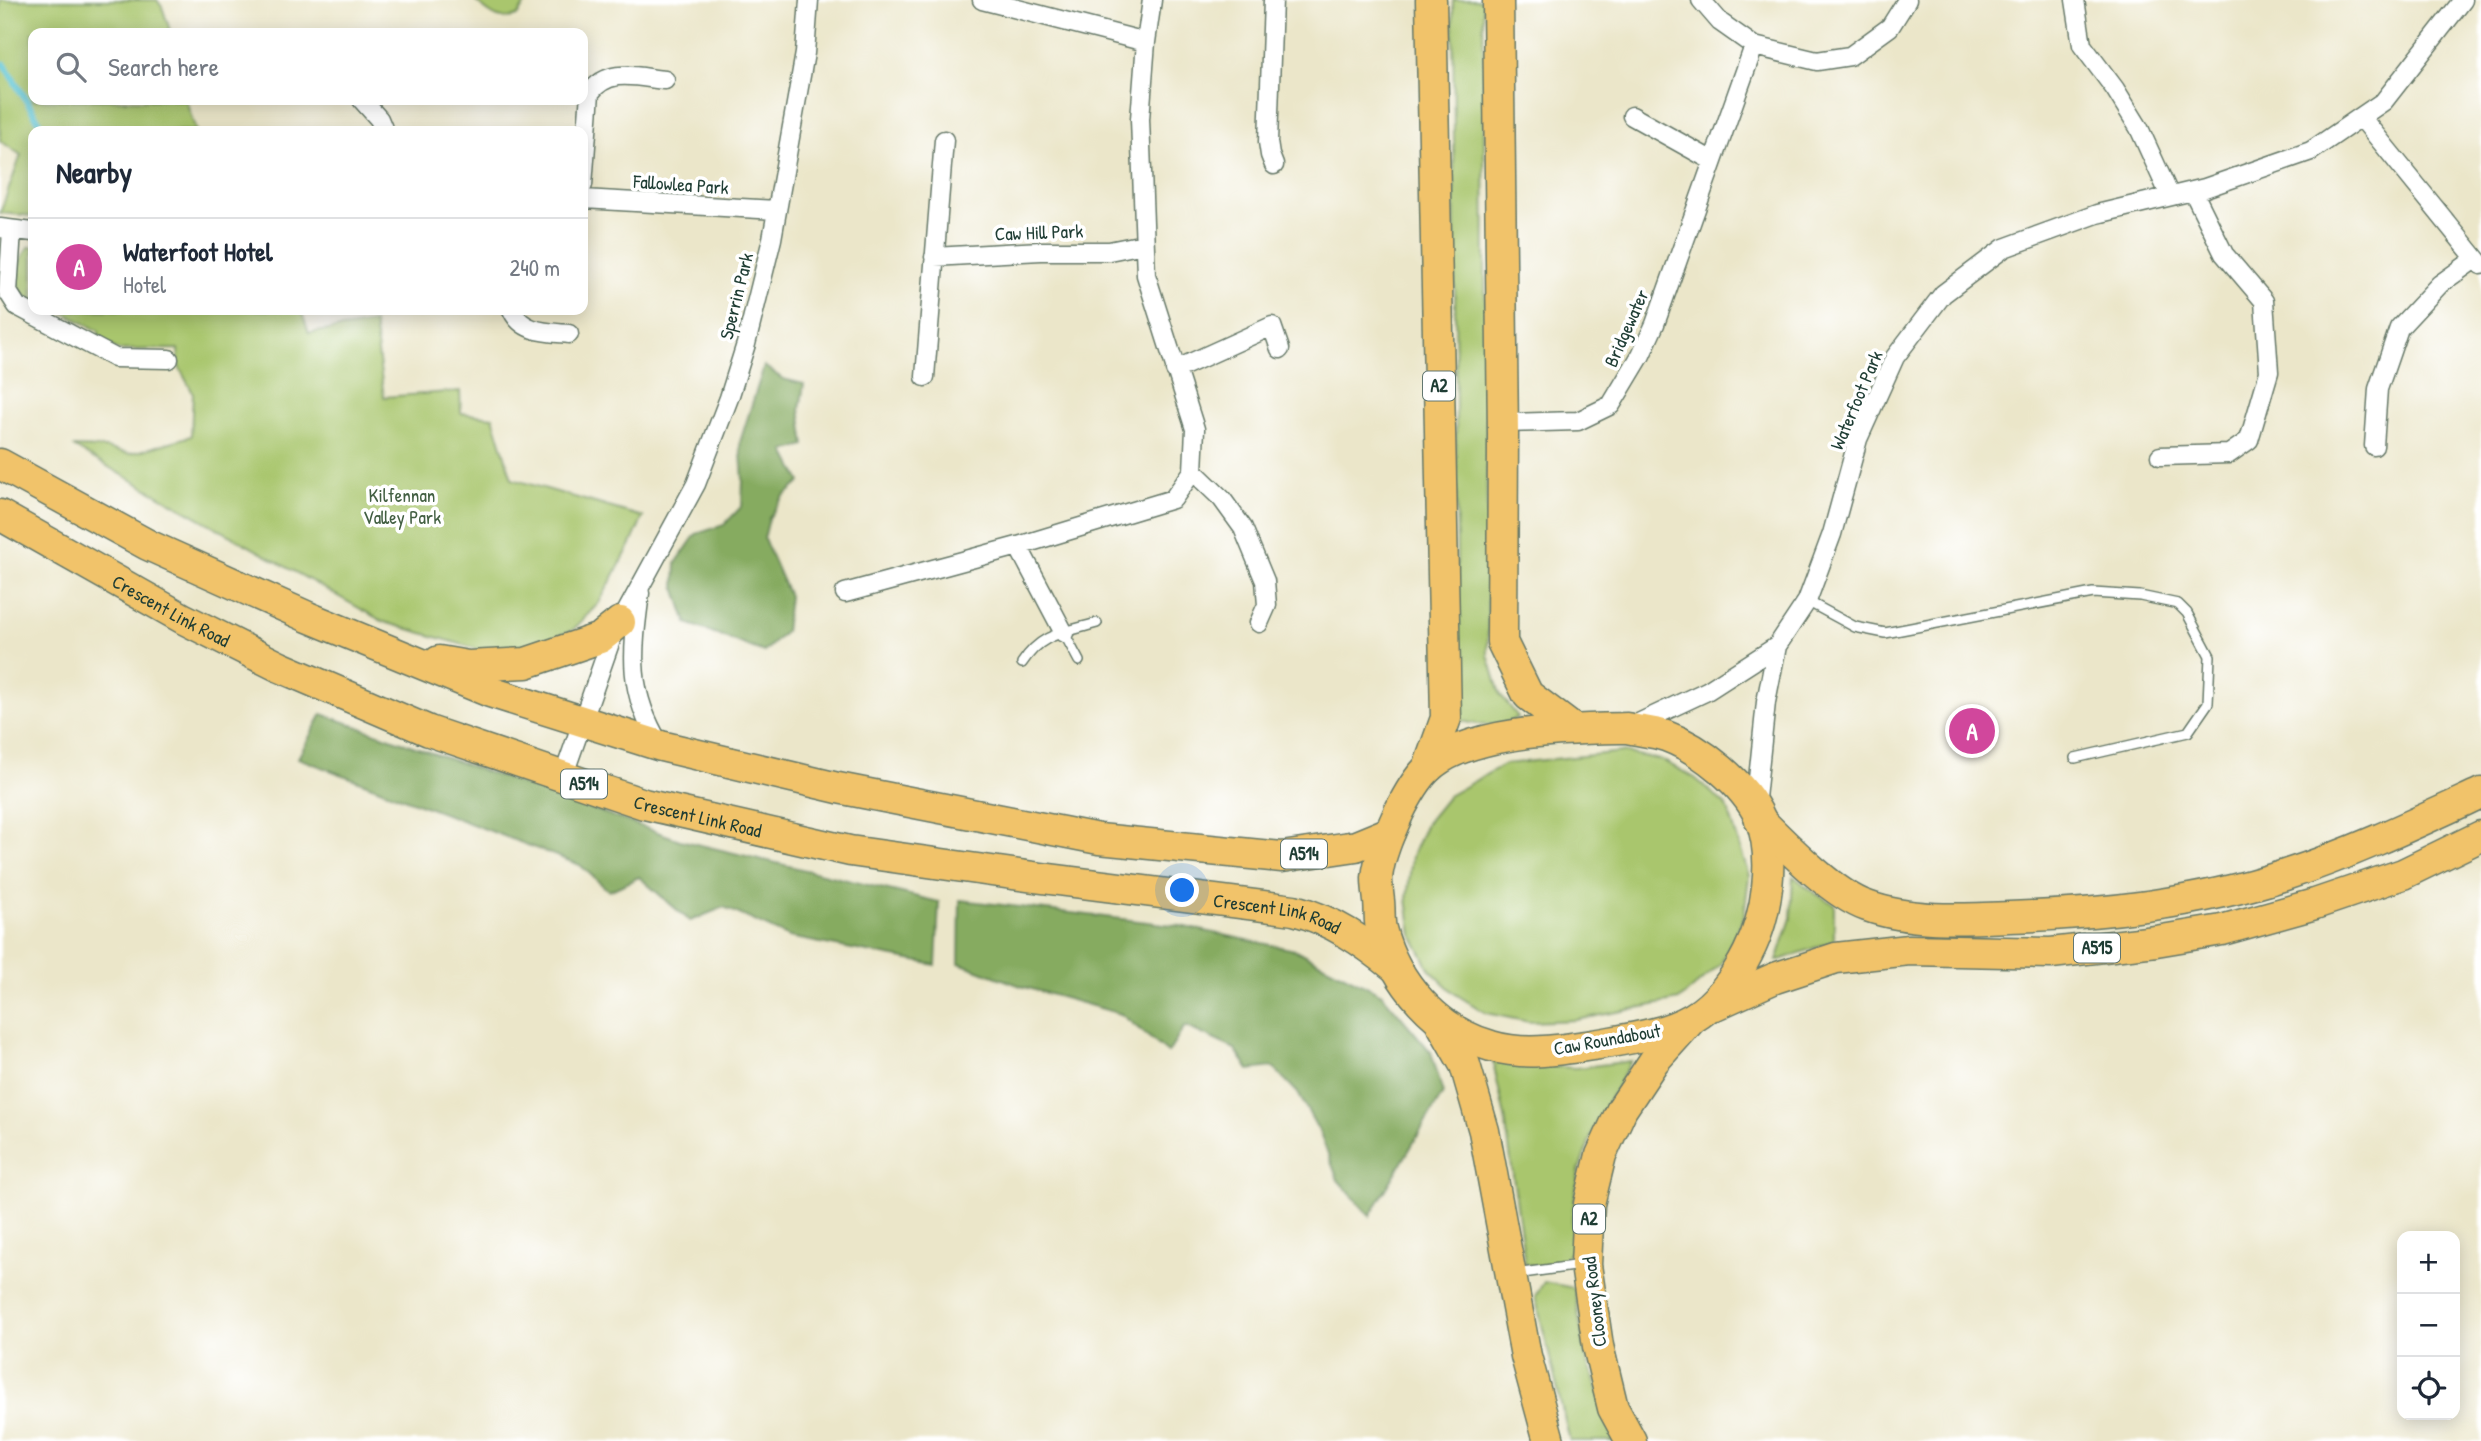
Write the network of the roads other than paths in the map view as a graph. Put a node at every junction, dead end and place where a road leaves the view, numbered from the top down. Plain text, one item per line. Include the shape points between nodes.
1 (809, 0) edge
2 (982, 0) edge
3 (1152, 0) edge
4 (1273, 0) edge
5 (1431, 0) edge
6 (1498, 0) edge
7 (1701, 0) edge
8 (1907, 0) edge
9 (2075, 0) edge
10 (2463, 0) edge
11 (1146, 42) junction
12 (1754, 46) junction
13 (665, 80) dead end
14 (366, 105) edge
15 (1632, 116) dead end
16 (2361, 117) junction
17 (382, 126) edge
18 (587, 126) edge
19 (943, 140) dead end
20 (1711, 160) junction
21 (1274, 165) dead end
22 (2193, 191) junction
23 (2170, 196) junction
24 (588, 199) edge
25 (777, 210) junction
26 (6, 229) edge
27 (28, 231) edge
28 (1144, 244) junction
29 (934, 257) junction
30 (2478, 262) edge
31 (28, 312) edge
32 (34, 315) edge
33 (516, 315) edge
34 (569, 334) dead end
35 (1280, 349) dead end
36 (169, 359) dead end
37 (1175, 370) junction
38 (925, 376) dead end
39 (1503, 423) junction
40 (2374, 446) dead end
41 (2161, 456) dead end
42 (0, 464) edge
43 (1193, 471) junction
44 (0, 515) edge
45 (1018, 546) junction
46 (642, 583) junction
47 (845, 593) dead end
48 (1807, 601) junction
49 (620, 622) junction
50 (1097, 623) dead end
51 (1259, 623) dead end
52 (1064, 633) junction
53 (1777, 646) junction
54 (404, 656) junction
55 (1079, 661) dead end
56 (1022, 663) dead end
57 (582, 722) junction
58 (1627, 728) junction
59 (1573, 729) junction
60 (661, 746) junction
61 (2075, 758) dead end
62 (1428, 768) junction
63 (563, 776) junction
64 (2481, 793) edge
65 (1758, 815) junction
66 (1390, 832) junction
67 (2481, 836) edge
68 (1396, 968) junction
69 (1698, 1015) junction
70 (1441, 1023) junction
71 (1586, 1265) junction
72 (1510, 1274) junction
73 (1549, 1441) edge
74 (1631, 1441) edge

1 - 25 street, Sperrin Park via 805,53
2 - 11 street
3 - 11 street
4 - 21 street via 1268,142
5 - 62 highway, A2 via 1446,718
6 - 39 highway
7 - 12 street via 1720,23
8 - 12 street via 1890,27 1850,56 1817,61
9 - 23 street via 2082,45 2138,128
10 - 16 street, Waterfoot Park via 2384,101
11 - 28 street via 1140,118
12 - 20 street, Bridgewater
13 - 18 street via 613,75 598,82 590,93
14 - 17 street
15 - 20 street
16 - 22 street, Waterfoot Park via 2311,151
16 - 30 street
19 - 29 street
20 - 39 street, Bridgewater via 1654,324 1611,405 1578,421
22 - 23 street, Waterfoot Park
22 - 41 street via 2224,254 2263,301 2269,372 2249,440 2229,454
23 - 48 street, Waterfoot Park via 2097,214 2004,248 1943,294 1895,357 1858,439 1832,534
24 - 25 street, Fallowlea Park
25 - 46 street, Sperrin Park via 729,398 696,484
26 - 27 street
26 - 31 street via 8,292 17,306
28 - 29 street, Caw Hill Park via 1109,251
28 - 37 street via 1146,275
29 - 38 street
30 - 40 street via 2440,284 2399,328 2378,388
32 - 36 street via 115,358
33 - 34 street via 534,330
35 - 37 street via 1272,326
37 - 43 street via 1195,429
39 - 59 highway via 1502,642 1528,695
42 - 54 highway, A514 via 148,545
43 - 45 street via 1173,499
43 - 51 street via 1243,528 1265,581 1267,605
44 - 63 highway, Crescent Link Road / A514 via 184,619 280,667 429,732
45 - 47 street
45 - 52 street
46 - 49 street, Sperrin Park
46 - 60 street, Sperrin Park via 635,683 639,705
48 - 53 street, Waterfoot Park
48 - 61 lane via 1855,627 1885,633 2094,593 2178,604 2188,613 2210,656 2208,703 2188,732
49 - 54 highway via 600,638 526,663 468,666
49 - 57 street, Sperrin Park
50 - 52 lane
52 - 55 lane
52 - 56 lane via 1046,637
53 - 58 street, Waterfoot Park via 1707,691
53 - 65 street, Waterfoot Park via 1766,702
54 - 57 highway, A514 via 490,692
57 - 60 highway, A514
57 - 63 street, Sperrin Park
58 - 59 highway, Caw Roundabout / A2
58 - 65 highway, Caw Roundabout / A2 via 1665,736 1715,763
59 - 62 highway, Caw Roundabout / A2 via 1495,738 1461,748
60 - 66 highway, A514 via 838,788 1099,839 1282,857 1356,846
62 - 66 highway, Caw Roundabout / A2
63 - 68 highway, Crescent Link Road / A514 via 644,804 850,851 1294,910 1363,941
64 - 65 highway, A515 via 2364,847 2283,876 2189,900 2085,915 1910,916 1866,906 1794,854
65 - 69 highway, Caw Roundabout / A2 via 1767,851 1767,896 1756,938 1736,975
66 - 68 highway, Caw Roundabout / A2 via 1377,878 1381,929
67 - 69 highway, A515 via 2403,874 2222,930 2051,953 1909,950 1836,958 1775,978
68 - 70 highway, Caw Roundabout / A514
69 - 70 highway, Caw Roundabout / A2 via 1631,1038 1545,1051 1508,1051 1477,1042
69 - 71 highway, Clooney Road / A2 via 1654,1061 1622,1108 1601,1155 1589,1205
70 - 72 highway via 1465,1065 1484,1131
71 - 72 lane
71 - 74 highway, Clooney Road / A2 via 1613,1408
72 - 73 highway via 1525,1356

